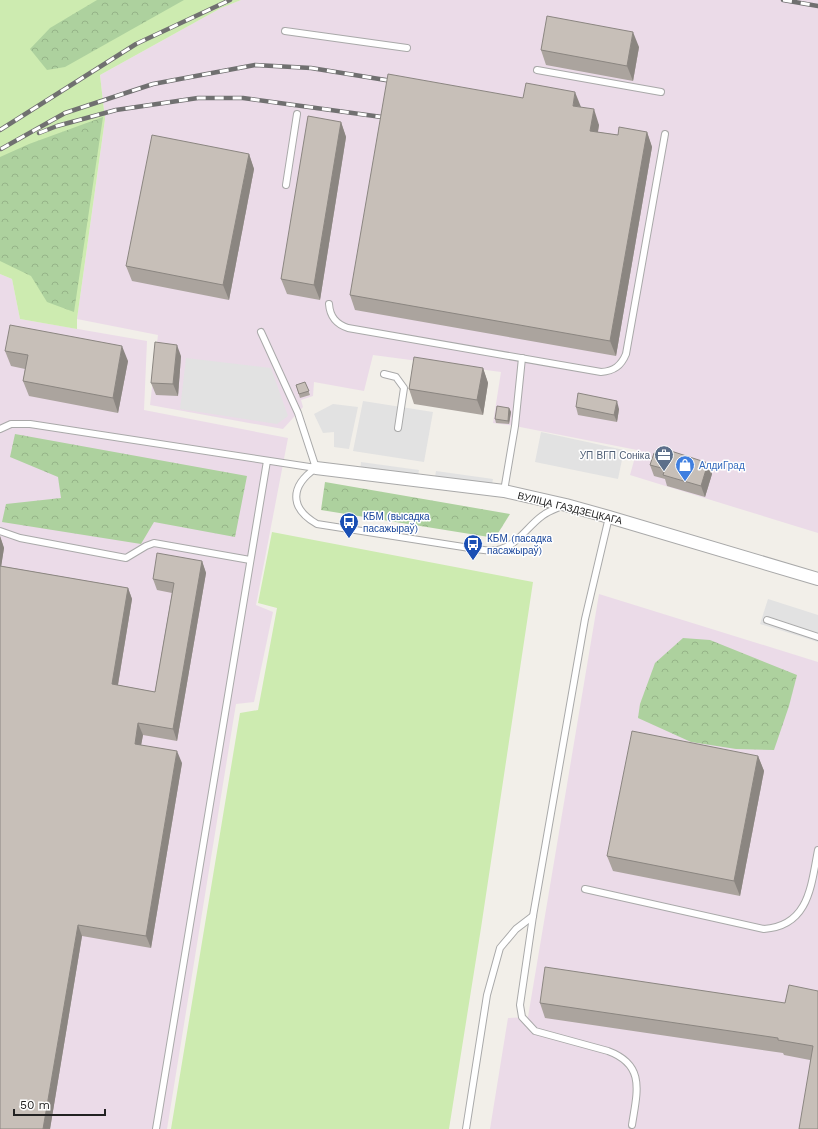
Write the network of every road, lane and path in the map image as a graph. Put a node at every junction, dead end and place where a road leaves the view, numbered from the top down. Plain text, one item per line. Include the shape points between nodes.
1 (285, 31) dead end
2 (407, 48) dead end
3 (537, 70) dead end
4 (661, 92) dead end
5 (297, 114) dead end
6 (665, 134) dead end
7 (286, 185) dead end
8 (329, 304) dead end
9 (260, 332) dead end
10 (522, 358) junction
11 (384, 374) dead end
12 (398, 428) dead end
13 (0, 429) edge
14 (267, 461) junction
15 (316, 468) junction
16 (504, 491) junction
17 (566, 505) junction
18 (609, 517) junction
19 (0, 531) edge
20 (250, 560) junction
21 (818, 580) edge
22 (767, 620) dead end
23 (818, 637) edge
24 (818, 850) edge
25 (585, 889) dead end
26 (533, 916) junction
27 (632, 1125) dead end
28 (156, 1129) edge
29 (466, 1129) edge

1 - 2 lane
3 - 4 lane
5 - 7 lane
6 - 10 lane via 626,354 620,365 609,372 601,372
8 - 10 lane via 333,320 348,328
9 - 15 lane via 298,413
10 - 16 lane via 515,426
11 - 12 lane via 396,377 404,388
13 - 14 lane via 11,424 30,424
14 - 15 lane
14 - 20 lane
15 - 16 street, ВУЛІЦА ГАЗДЗЕЦКАГА
15 - 17 lane via 300,481 296,500 300,510 317,524 482,550 500,550 512,544 542,516 552,509
16 - 17 street, ВУЛІЦА ГАЗДЗЕЦКАГА
17 - 18 street, ВУЛІЦА ГАЗДЗЕЦКАГА
18 - 21 street, ВУЛІЦА ГАЗДЗЕЦКАГА
18 - 26 lane via 585,619
19 - 20 lane via 20,538 126,558 154,543
20 - 28 lane
22 - 23 lane
24 - 25 lane via 806,902 793,920 775,928 764,929
26 - 27 lane via 520,1005 522,1018 535,1031 608,1051 626,1061 632,1068 638,1087
26 - 29 lane via 516,928 500,948 487,995

